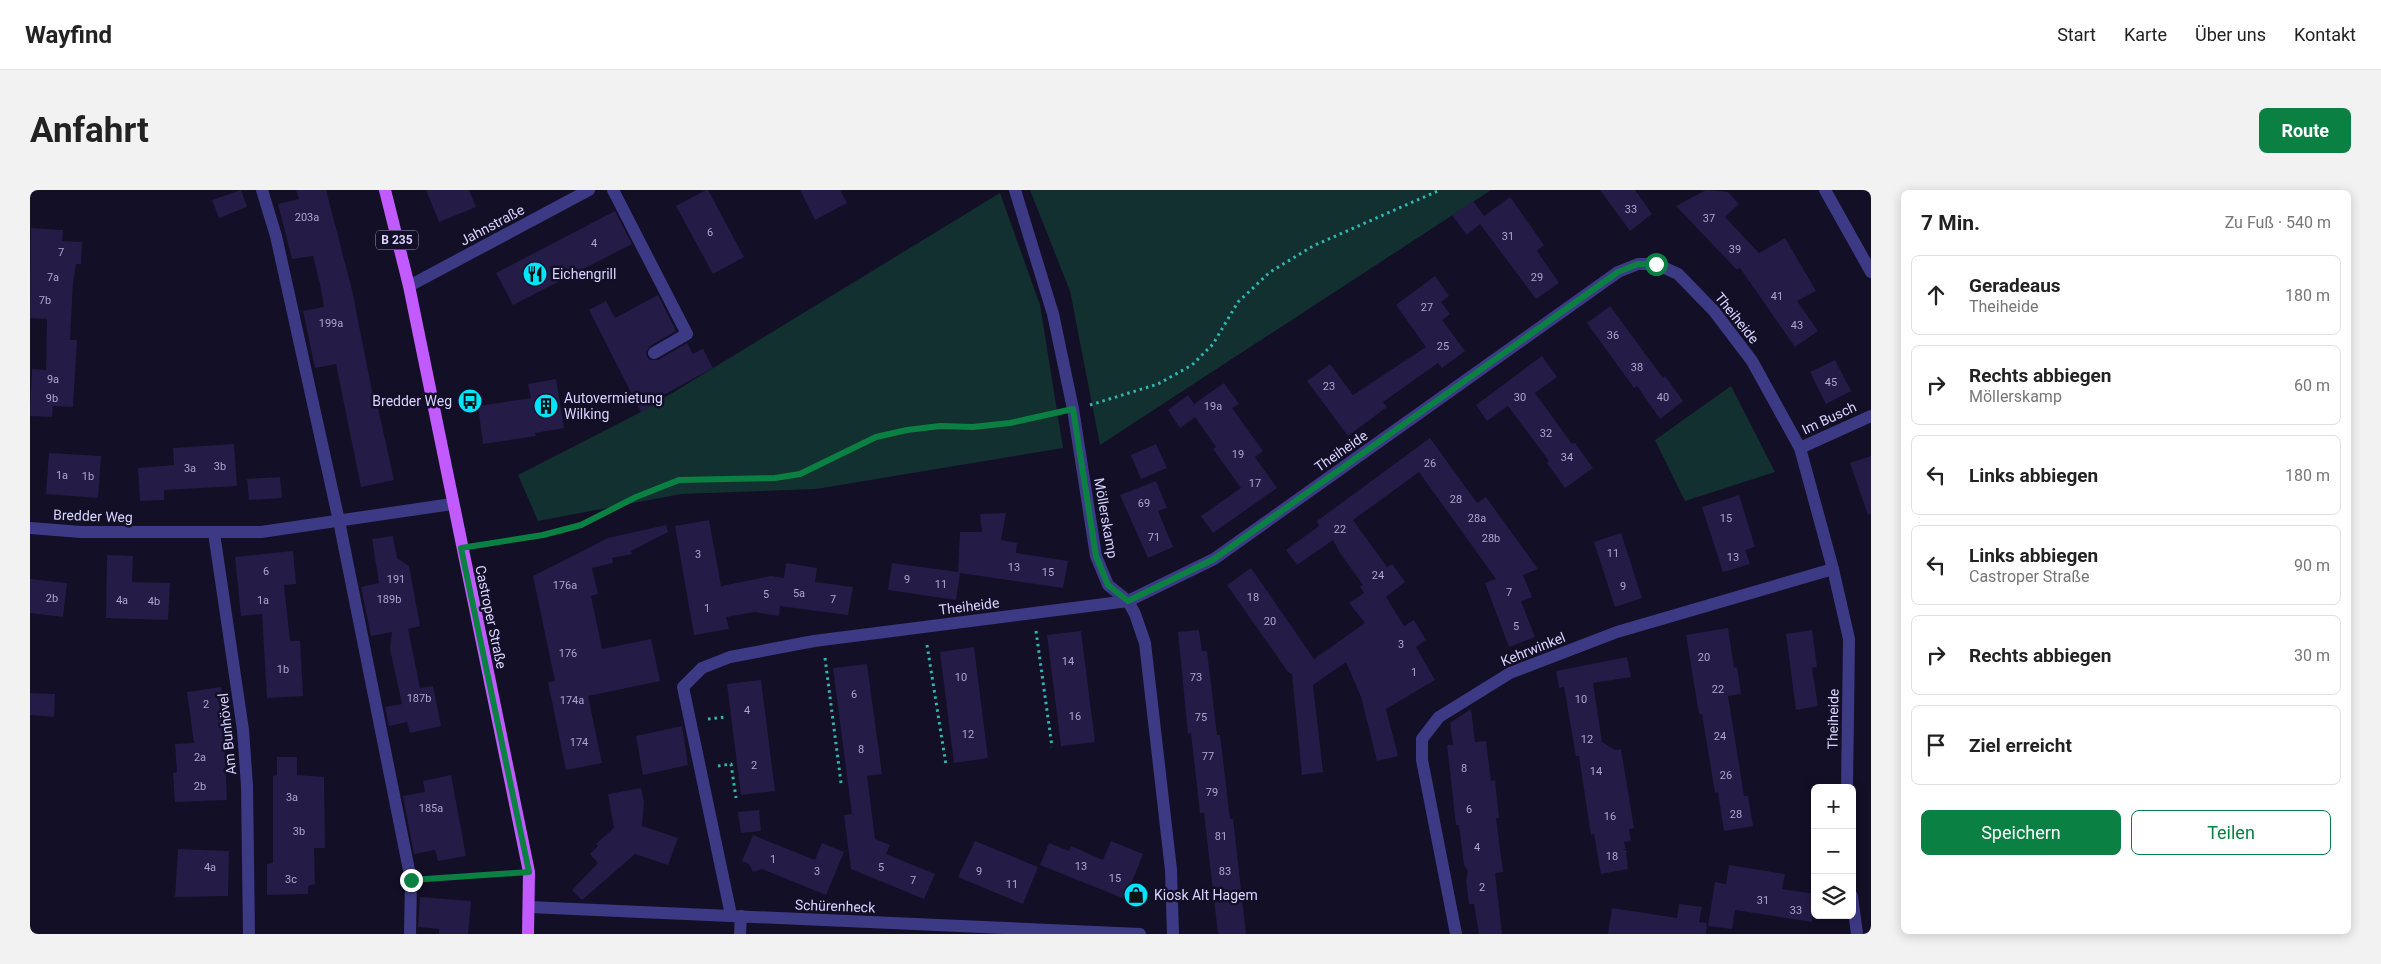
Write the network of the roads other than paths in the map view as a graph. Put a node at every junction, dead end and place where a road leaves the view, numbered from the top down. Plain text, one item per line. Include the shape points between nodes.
1 (262, 190) edge
2 (385, 190) edge
3 (589, 190) edge
4 (613, 190) edge
5 (1015, 190) edge
6 (1826, 190) edge
7 (1871, 272) edge
8 (408, 286) junction
9 (654, 353) dead end
10 (1871, 416) edge
11 (1800, 448) junction
12 (452, 504) junction
13 (339, 521) junction
14 (30, 528) edge
15 (214, 533) junction
16 (1833, 569) junction
17 (1128, 601) junction
18 (1846, 784) edge
19 (529, 907) junction
20 (736, 916) junction
21 (1855, 919) edge
22 (249, 934) edge
23 (410, 934) edge
24 (528, 934) edge
25 (740, 934) edge
26 (1140, 934) edge
27 (1173, 934) edge
28 (1456, 934) edge
29 (1857, 934) edge

1 - 13 street via 276,236
2 - 8 main road, Castroper Straße / B 235
3 - 8 street, Jahnstraße
4 - 9 street via 687,334
5 - 17 street, Möllerskamp via 1054,314 1096,556 1108,585
6 - 7 street
8 - 12 main road, Castroper Straße / B 235
10 - 11 street, Im Busch
11 - 16 street, Theiheide
11 - 17 street, Theiheide via 1752,361 1714,311 1678,274 1656,264 1638,264 1618,272 1214,559
12 - 13 street, Bredder Weg
12 - 19 main road, Castroper Straße / B 235 via 529,872
13 - 15 street, Bredder Weg via 261,532
13 - 23 street via 411,880
14 - 15 street, Bredder Weg via 81,532
15 - 22 street, Am Bunhövel via 243,730
16 - 18 street, Theiheide via 1849,639
16 - 28 street, Kehrwinkel via 1617,632 1510,673 1439,717 1422,739 1422,760
17 - 20 street, Theiheide via 822,640 730,657 702,668 683,687
17 - 27 street, Möllerskamp via 1145,643 1172,870
19 - 20 street, Schürenheck
19 - 24 main road, Castroper Straße / B 235
20 - 25 street, Theiheide
20 - 26 street, Schürenheck
21 - 29 street

